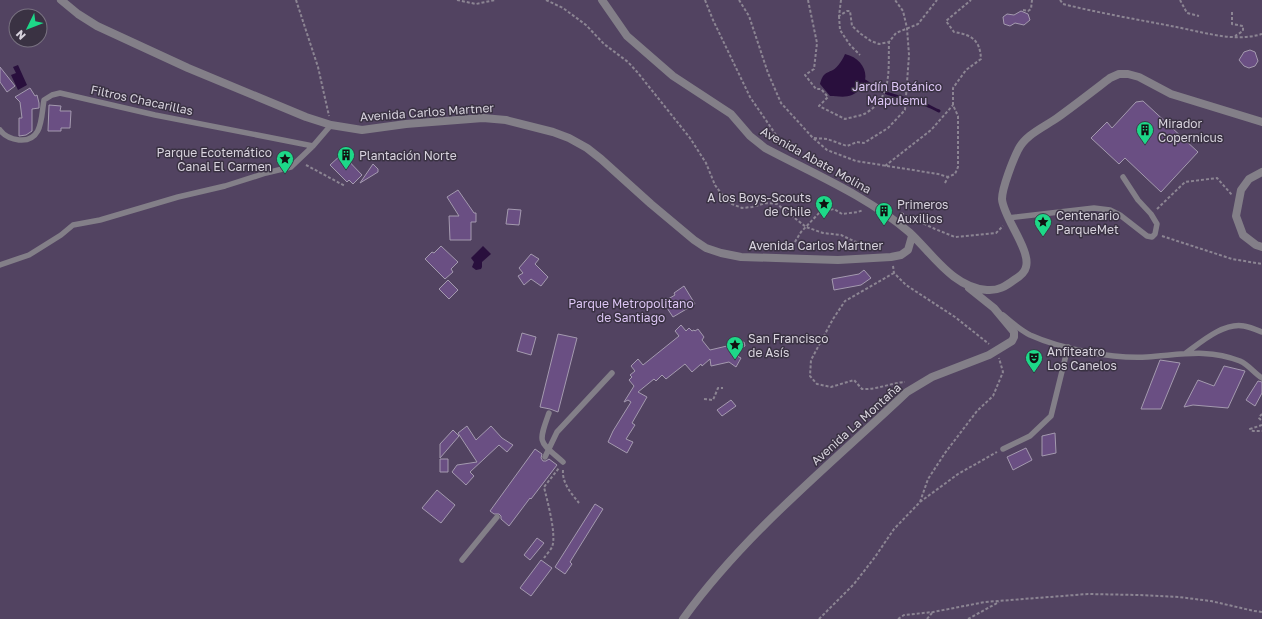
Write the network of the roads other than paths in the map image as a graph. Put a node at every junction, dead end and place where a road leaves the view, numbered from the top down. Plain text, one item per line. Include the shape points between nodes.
1 (61, 0) edge
2 (602, 0) edge
3 (1262, 122) edge
4 (331, 125) junction
5 (0, 130) edge
6 (313, 146) junction
7 (1262, 172) edge
8 (1123, 177) dead end
9 (1005, 219) junction
10 (912, 236) junction
11 (1262, 247) edge
12 (0, 265) edge
13 (960, 281) junction
14 (994, 308) junction
15 (1262, 332) edge
16 (1068, 347) junction
17 (1186, 353) junction
18 (612, 373) dead end
19 (1262, 378) edge
20 (549, 413) dead end
21 (1003, 449) road end
22 (549, 450) junction
23 (545, 457) dead end
24 (563, 462) road end
25 (497, 517) dead end
26 (462, 560) dead end
27 (683, 619) edge

1 - 4 street, Avenida Carlos Martner via 97,26 196,71
2 - 10 street, Avenida Abate Molina via 633,41 673,76 732,114 750,136 765,148 873,205
3 - 9 street via 1172,94 1139,77 1119,74 1022,143 1002,199
4 - 6 lane
4 - 10 street, Avenida Carlos Martner via 362,130 483,118 506,120 553,132 587,148 694,240 706,248 741,258 838,260 891,257 908,250
5 - 6 lane, Filtros Chacarillas via 4,136 12,139 34,138 39,130 44,100 60,93 155,115
6 - 12 lane via 291,167 100,220 73,225 29,255
7 - 11 street via 1249,179 1241,190 1236,216 1243,235
8 - 9 lane via 1157,224 1152,237 1120,215 1110,210 1094,208
9 - 13 street via 1018,237 1026,258 1026,267 1021,275 998,290 980,290
10 - 13 street, Avenida Abate Molina
13 - 14 street, Avenida La Montaña
14 - 16 lane via 1029,335
14 - 27 street, Avenida La Montaña via 1014,332 1012,341 989,355 932,377 907,392 765,524 722,570
15 - 17 lane via 1244,325 1228,327 1208,336
16 - 17 lane via 1123,357
16 - 21 lane via 1051,416 1030,436
17 - 19 lane via 1206,353 1235,360
18 - 22 lane via 557,432
20 - 22 lane via 541,436 542,443
22 - 23 lane
22 - 24 lane
25 - 26 lane

